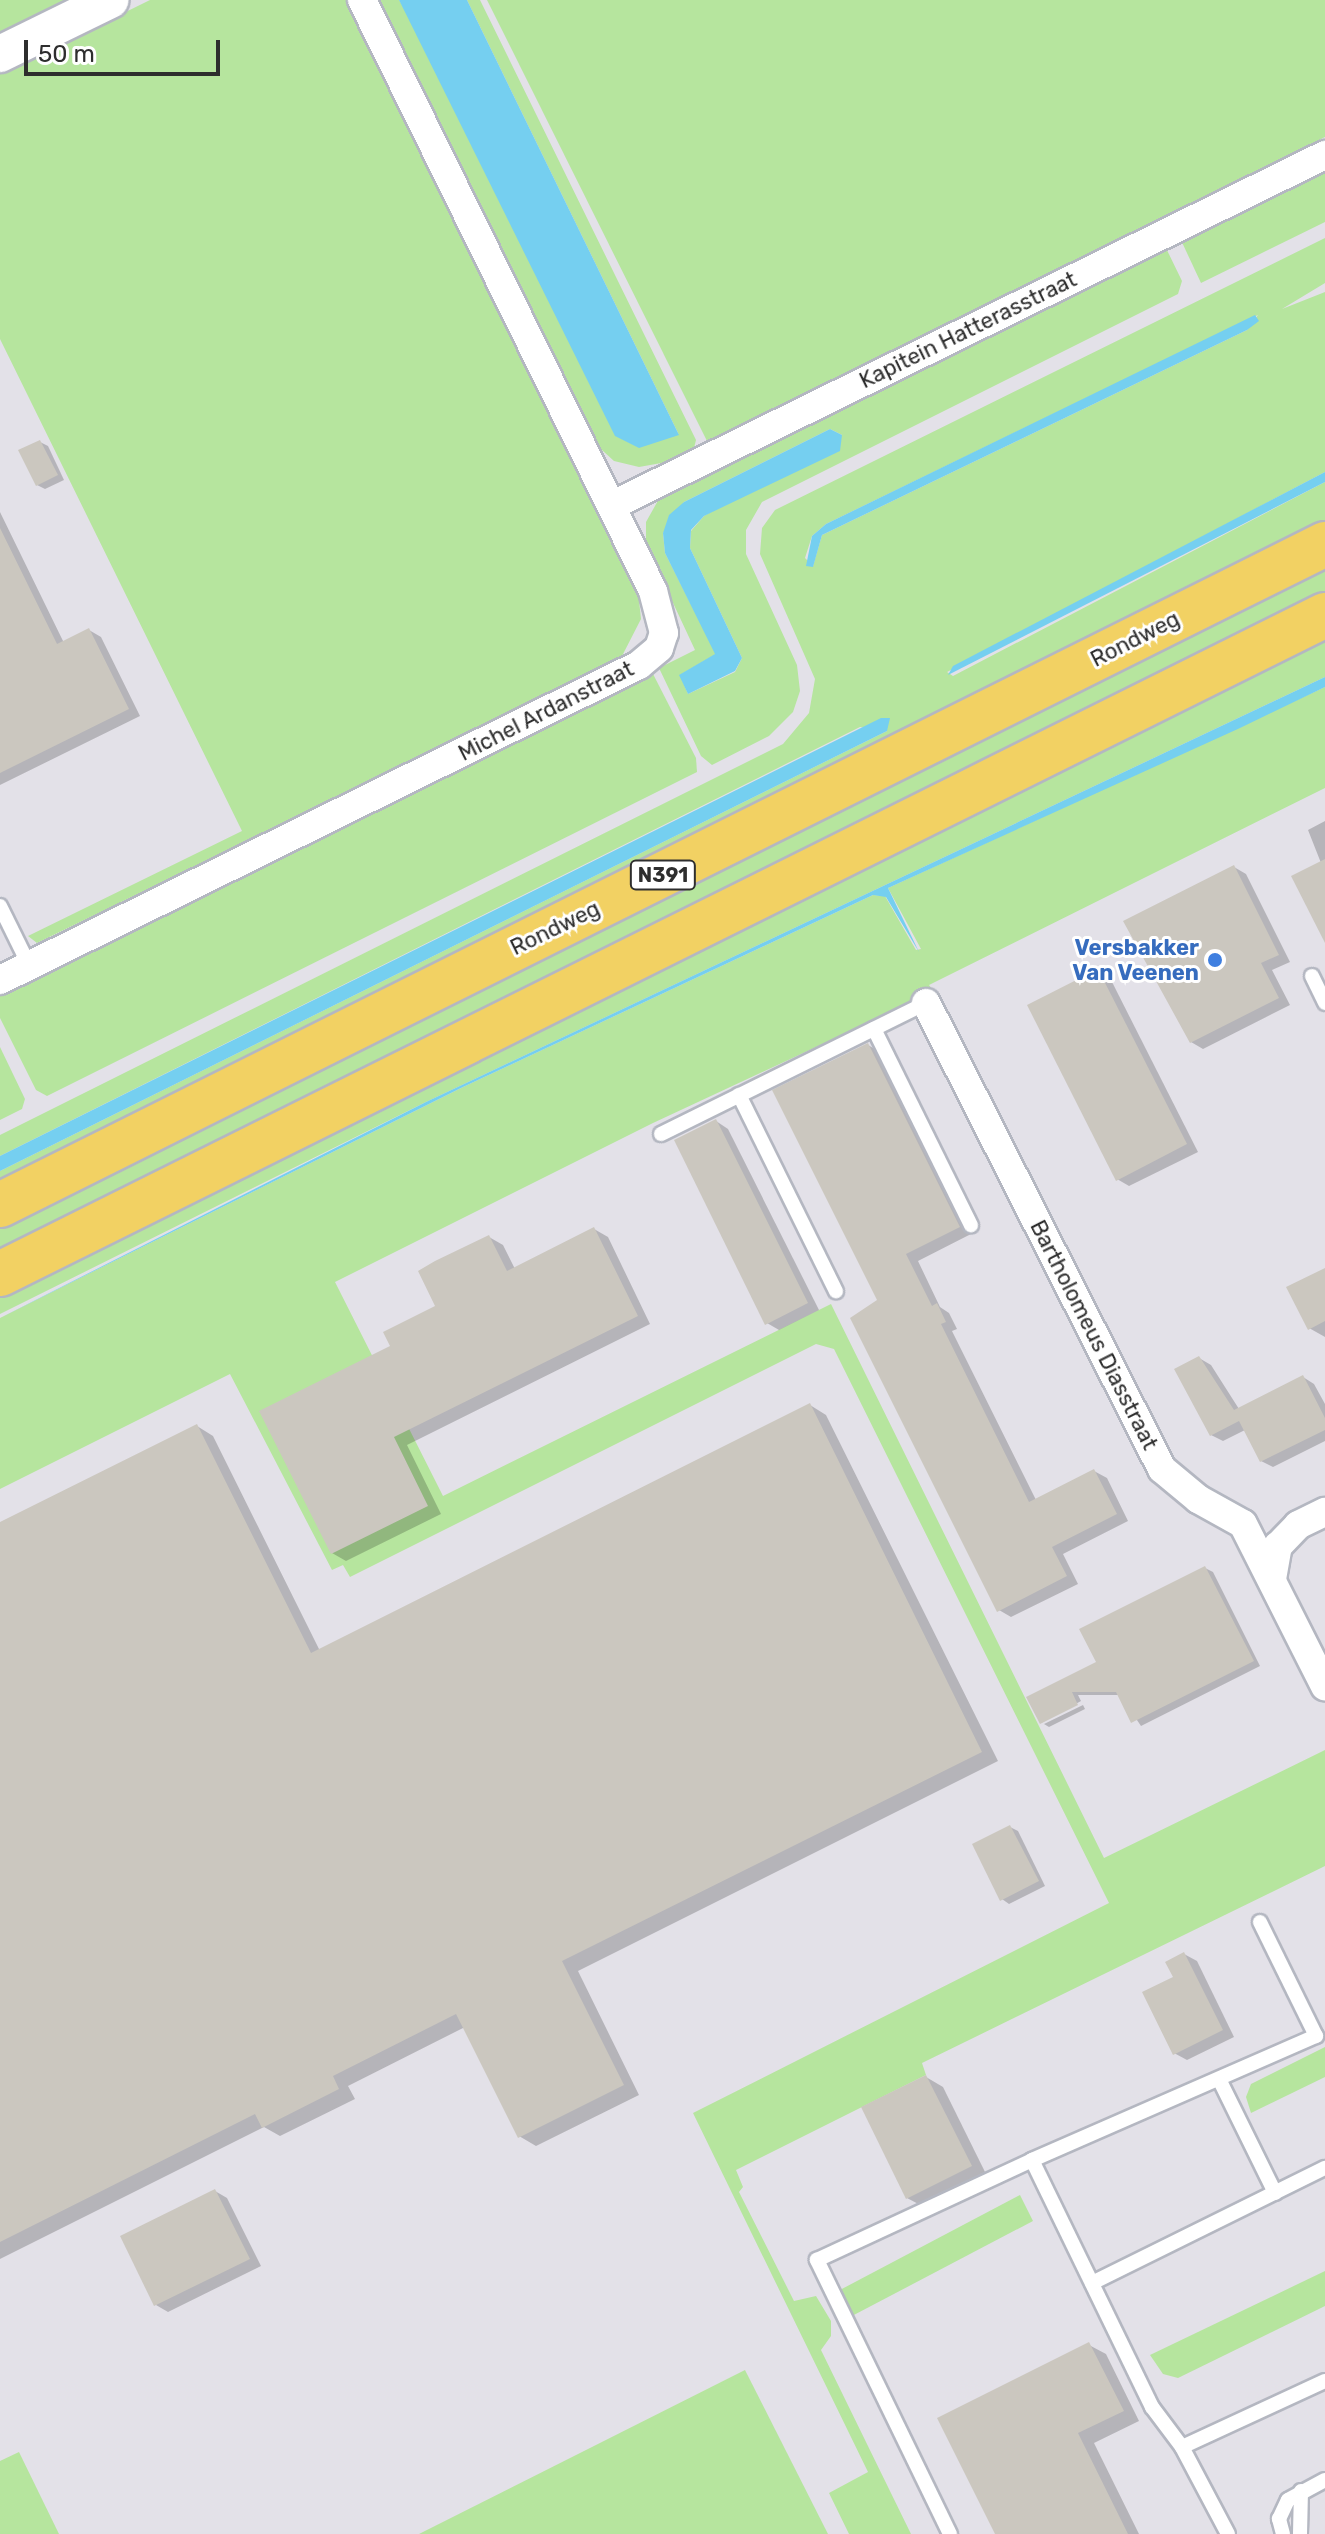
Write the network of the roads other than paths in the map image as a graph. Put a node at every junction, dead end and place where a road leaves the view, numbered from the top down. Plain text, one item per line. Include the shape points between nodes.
1 (110, 0) edge
2 (362, 0) edge
3 (0, 54) edge
4 (1325, 155) edge
5 (611, 506) junction
6 (1325, 544) edge
7 (1325, 615) edge
8 (0, 906) edge
9 (30, 967) junction
10 (1312, 976) dead end
11 (0, 980) edge
12 (926, 1003) joint
13 (1325, 1003) edge
14 (874, 1029) junction
15 (739, 1095) junction
16 (661, 1134) dead end
17 (0, 1205) edge
18 (971, 1225) dead end
19 (0, 1274) edge
20 (836, 1291) dead end
21 (1325, 1512) edge
22 (1272, 1579) junction
23 (1325, 1686) edge
24 (1260, 1922) dead end
25 (1219, 2079) junction
26 (1032, 2160) junction
27 (1325, 2168) edge
28 (1275, 2193) junction
29 (1092, 2283) junction
30 (1325, 2381) edge
31 (1182, 2447) junction
32 (1325, 2480) edge
33 (1301, 2491) junction
34 (950, 2534) edge
35 (1228, 2534) edge
36 (1283, 2534) edge
37 (1300, 2534) edge

1 - 3 street
2 - 5 street, Michel Ardanstraat
4 - 5 street, Kapitein Hatterasstraat
5 - 9 street, Michel Ardanstraat via 662,621 659,648 639,665
6 - 17 main road, Rondweg / N391
7 - 19 main road, N391
8 - 9 lane
9 - 11 street, Michel Ardanstraat
10 - 13 lane
12 - 14 lane, Bartholomeus Diasstraat
12 - 22 street, Bartholomeus Diasstraat via 1162,1469 1198,1499 1243,1524
14 - 15 lane, Bartholomeus Diasstraat
14 - 18 lane
15 - 16 lane, Bartholomeus Diasstraat
15 - 20 lane
21 - 22 street via 1298,1525 1278,1546
22 - 23 street, Bartholomeus Diasstraat
24 - 25 lane via 1316,2036
25 - 26 lane
25 - 28 lane
26 - 29 lane
26 - 34 lane via 817,2260
27 - 28 lane
28 - 29 lane
29 - 31 lane via 1152,2407
30 - 31 lane
31 - 35 lane
32 - 33 lane
33 - 36 lane via 1288,2500 1279,2519
33 - 37 lane

